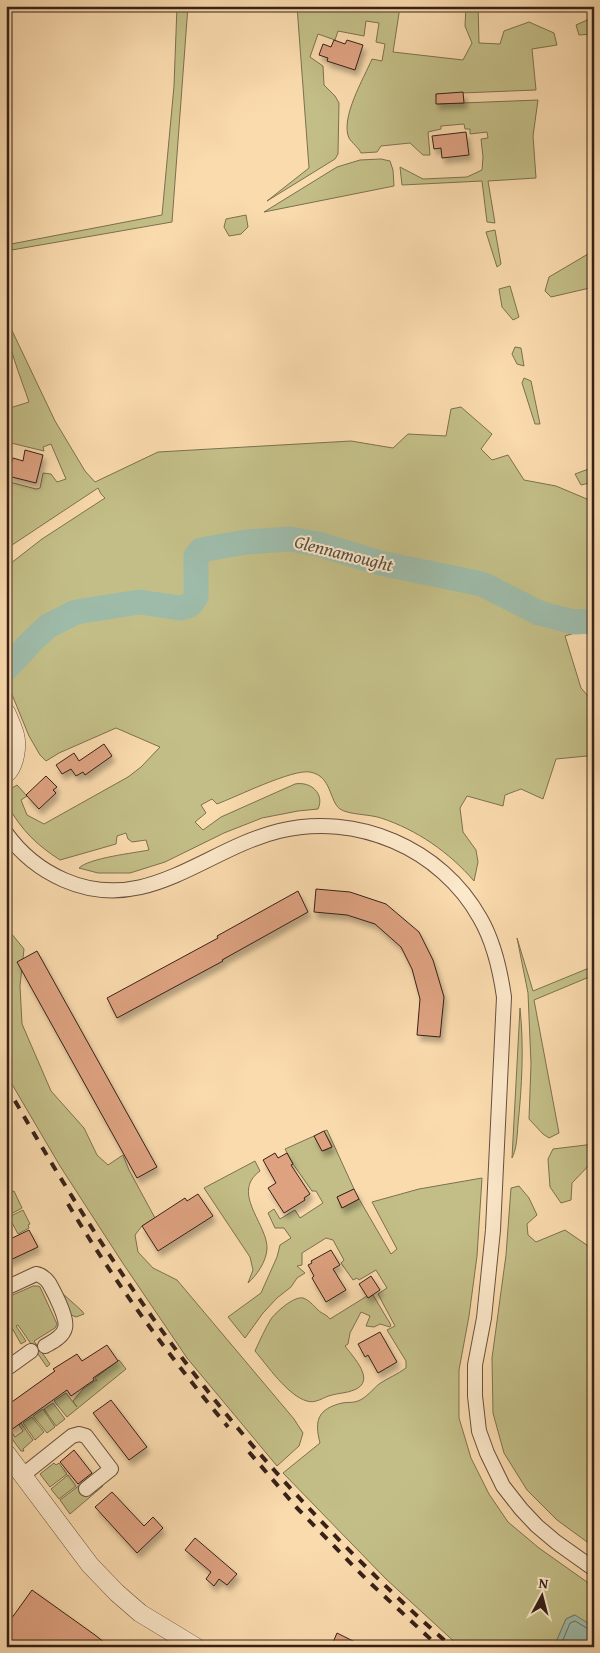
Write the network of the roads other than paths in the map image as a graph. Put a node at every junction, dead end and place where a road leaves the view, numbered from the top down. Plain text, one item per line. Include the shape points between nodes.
1 (6, 712) edge
2 (6, 774) edge
3 (6, 833) edge
4 (6, 1288) edge
5 (45, 1346) dead end
6 (31, 1351) dead end
7 (6, 1369) edge
8 (6, 1453) edge
9 (23, 1475) junction
10 (86, 1489) dead end
11 (594, 1569) edge
12 (196, 1647) edge

1 - 2 street via 16,737 15,756
3 - 11 street via 28,858 56,876 73,884 120,891 179,875 256,837 304,826 336,826 375,834 403,845 448,875 465,896 494,948 504,997 493,1230 484,1318 475,1365 479,1431 503,1486 521,1509 556,1542
4 - 5 street via 36,1274 49,1284 66,1326 59,1337
6 - 7 street
8 - 9 street
9 - 10 street via 72,1436 80,1434 86,1436 111,1469
9 - 12 street via 90,1565 117,1593 140,1613

